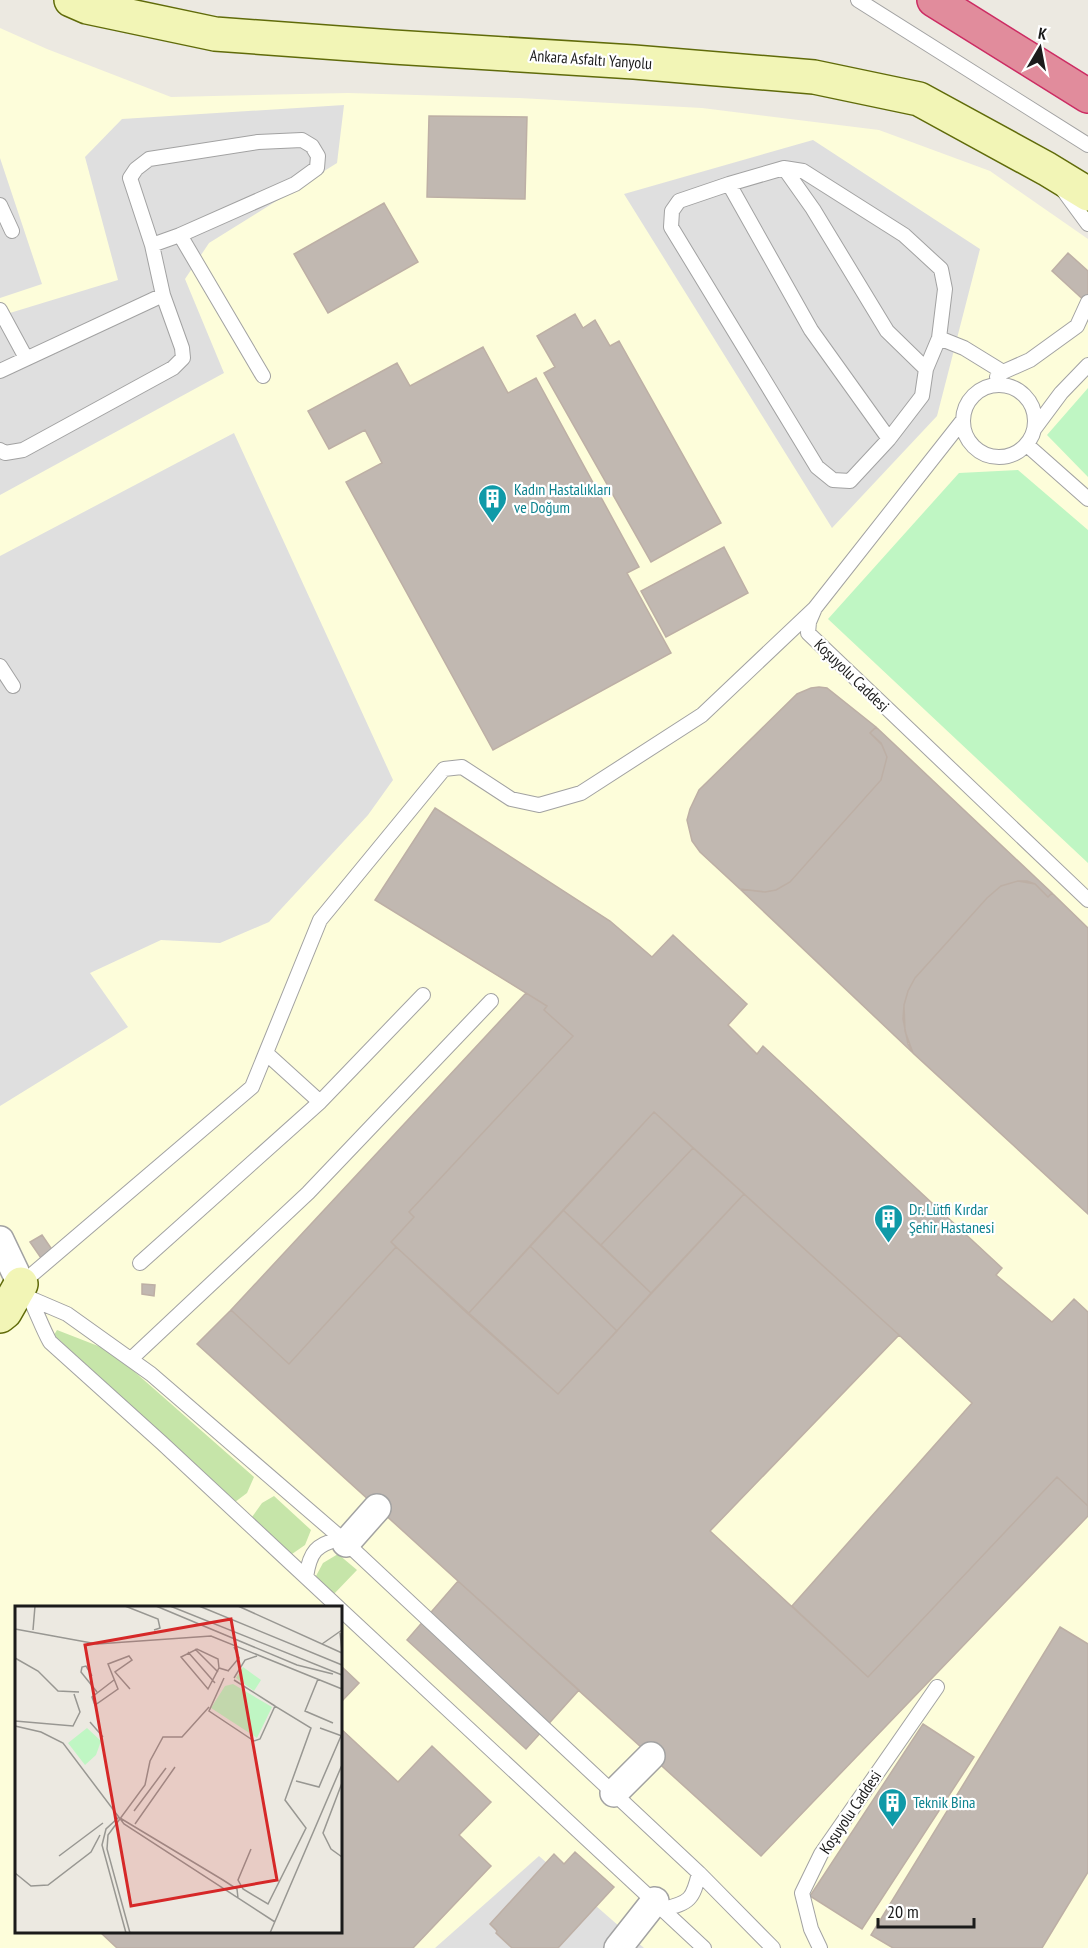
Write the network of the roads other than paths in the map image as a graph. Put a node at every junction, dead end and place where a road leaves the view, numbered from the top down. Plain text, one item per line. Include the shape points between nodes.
1 (71, 0) edge
2 (858, 0) edge
3 (934, 0) edge
4 (1088, 96) edge
5 (1088, 145) edge
6 (784, 168) junction
7 (1047, 169) junction
8 (729, 184) junction
9 (1088, 194) edge
10 (0, 205) edge
11 (1088, 224) edge
12 (12, 231) dead end
13 (180, 235) junction
14 (152, 245) junction
15 (163, 295) junction
16 (1088, 302) edge
17 (0, 310) edge
18 (939, 338) junction
19 (26, 358) junction
20 (1088, 365) edge
21 (926, 369) junction
22 (0, 371) edge
23 (1003, 372) junction
24 (263, 376) dead end
25 (985, 387) junction
26 (963, 420) junction
27 (1035, 428) junction
28 (890, 439) junction
29 (1027, 445) junction
30 (0, 450) edge
31 (1088, 499) edge
32 (815, 608) junction
33 (0, 666) edge
34 (13, 686) dead end
35 (1088, 900) edge
36 (423, 995) dead end
37 (491, 1001) dead end
38 (266, 1053) junction
39 (320, 1102) junction
40 (0, 1240) edge
41 (140, 1263) dead end
42 (18, 1289) edge
43 (0, 1316) edge
44 (130, 1359) junction
45 (377, 1508) dead end
46 (344, 1540) junction
47 (306, 1577) junction
48 (338, 1606) edge
49 (342, 1610) edge
50 (937, 1687) dead end
51 (651, 1756) dead end
52 (614, 1793) junction
53 (699, 1873) junction
54 (659, 1905) junction
55 (618, 1948) edge
56 (704, 1948) edge
57 (773, 1948) edge
58 (820, 1948) edge

1 - 7 main road, Ankara Asfaltı Yanyolu via 87,7 215,34 814,77 919,99
2 - 5 lane
3 - 4 highway
6 - 8 lane
6 - 18 lane via 803,171 845,197 904,235 941,269 945,289
6 - 21 lane via 887,331
7 - 9 main road, Ankara Asfaltı Yanyolu
7 - 11 lane
8 - 28 lane via 811,330
8 - 28 lane via 679,201 672,211 670,227 817,467 832,480 850,481
10 - 12 lane
13 - 14 lane
13 - 14 lane via 295,184 317,168 318,156 312,146 302,140 258,142 149,159 130,178
13 - 24 lane
14 - 15 lane
15 - 19 lane
15 - 30 lane via 183,358 172,368 23,450
16 - 23 lane, Koşuyolu Caddesi via 1077,326 1030,360
17 - 19 lane
18 - 21 lane
18 - 23 lane
19 - 22 lane
20 - 27 lane
21 - 28 lane via 922,396
23 - 25 lane, Koşuyolu Caddesi
25 - 26 lane, Koşuyolu Caddesi via 969,400
25 - 27 lane via 1007,386 1026,396 1035,416
26 - 29 lane via 969,441 986,455 1008,456
26 - 32 lane, Koşuyolu Caddesi
27 - 29 lane
29 - 31 lane
32 - 35 lane, Koşuyolu Caddesi via 808,633
32 - 38 lane via 702,715 581,793 539,805 511,799 462,767 444,769 320,920
33 - 34 lane
36 - 39 lane
37 - 44 lane via 308,1193
38 - 39 lane
38 - 42 lane via 252,1087
39 - 41 lane
40 - 42 street
42 - 43 main road
42 - 44 lane via 67,1314
42 - 47 lane via 50,1342
44 - 46 lane
45 - 46 street
46 - 47 lane via 326,1542 315,1549 308,1560
46 - 52 lane
47 - 48 lane
49 - 54 lane
50 - 58 lane, Koşuyolu Caddesi via 821,1854 802,1893
51 - 52 street
52 - 53 lane
53 - 54 lane via 691,1899 682,1905
53 - 57 lane
54 - 55 street
54 - 56 lane

